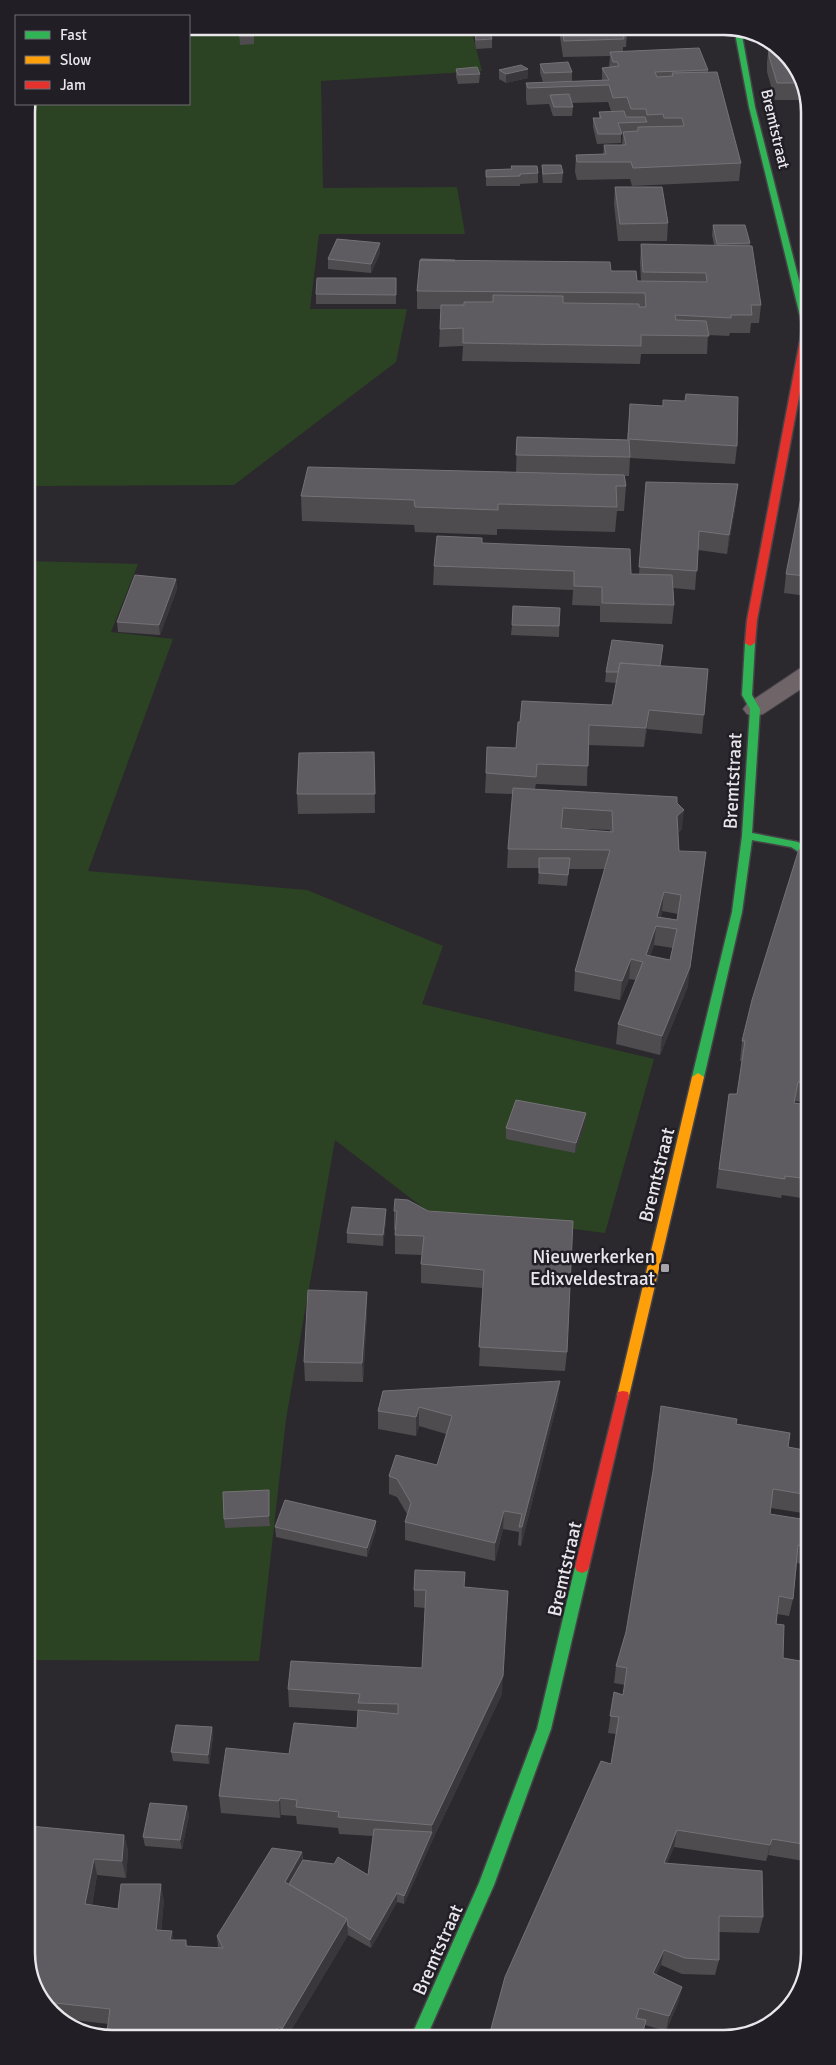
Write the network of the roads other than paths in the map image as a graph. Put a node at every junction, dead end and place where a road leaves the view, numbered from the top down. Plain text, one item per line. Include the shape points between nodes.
1 (739, 37) edge
2 (801, 305) edge
3 (801, 362) edge
4 (801, 678) edge
5 (755, 709) junction
6 (747, 836) junction
7 (801, 849) edge
8 (422, 2030) edge

1 - 2 street, Bremtstraat via 752,107
3 - 5 street, Bremtstraat via 752,620 747,695
4 - 5 street
5 - 6 street, Bremtstraat
6 - 7 street via 794,844
6 - 8 street, Bremtstraat via 737,912 544,1729 486,1885

